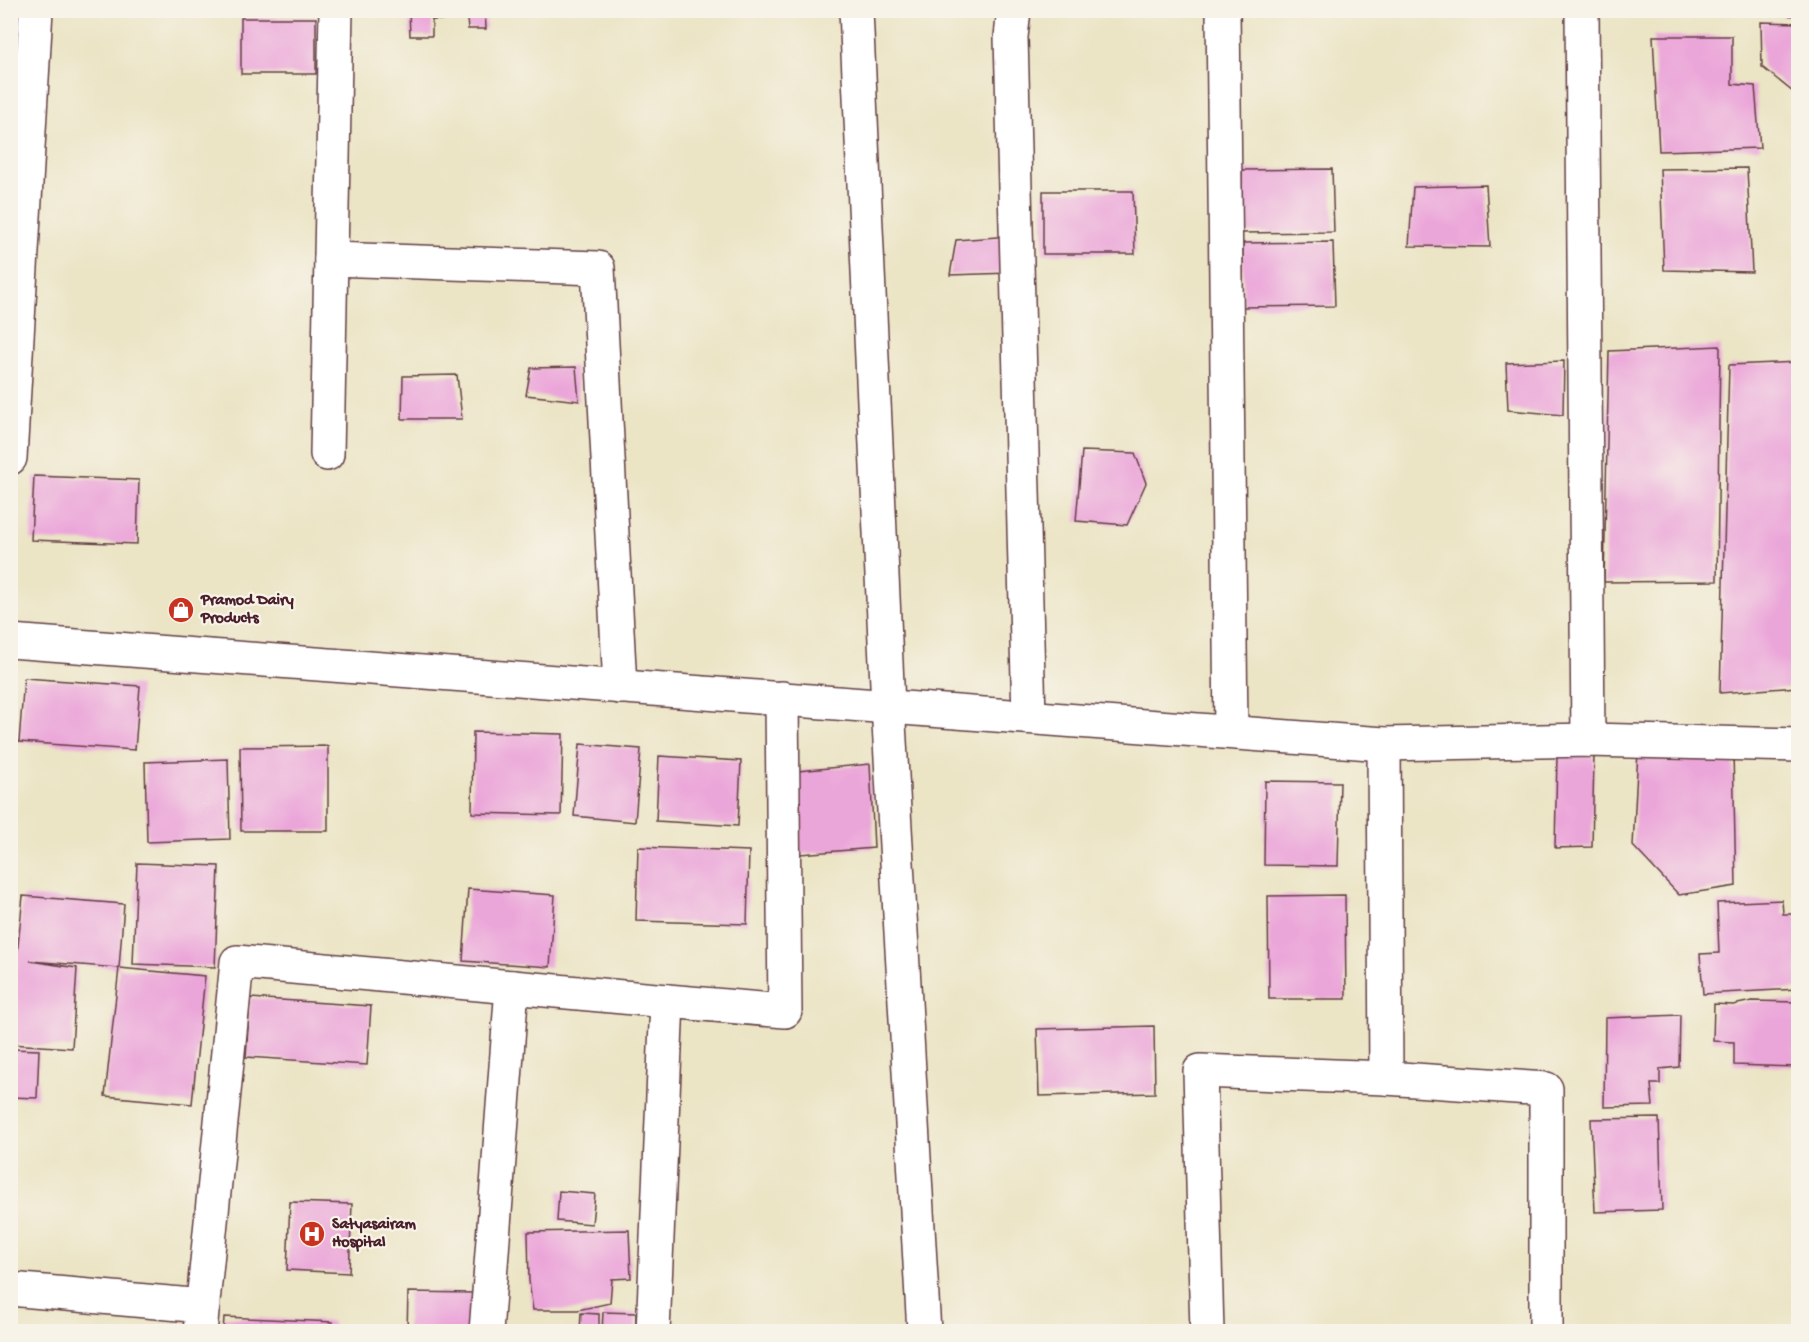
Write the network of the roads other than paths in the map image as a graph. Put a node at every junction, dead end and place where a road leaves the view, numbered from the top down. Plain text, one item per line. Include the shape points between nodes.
1 (36, 10) edge
2 (336, 10) edge
3 (856, 10) edge
4 (1014, 10) edge
5 (1223, 10) edge
6 (1582, 10) edge
7 (331, 259) junction
8 (327, 454) dead end
9 (10, 458) edge
10 (10, 641) edge
11 (621, 687) junction
12 (782, 698) junction
13 (888, 706) junction
14 (1029, 717) junction
15 (1231, 732) junction
16 (1588, 740) junction
17 (1384, 744) junction
18 (1798, 745) edge
19 (512, 987) junction
20 (667, 1001) junction
21 (1386, 1078) junction
22 (10, 1289) edge
23 (202, 1318) edge
24 (486, 1332) edge
25 (653, 1332) edge
26 (924, 1332) edge
27 (1207, 1332) edge
28 (1546, 1332) edge

1 - 9 street
2 - 7 street
3 - 13 street
4 - 14 street via 1011,37
5 - 15 street
6 - 16 street
7 - 8 street
7 - 11 street via 598,268
10 - 11 street
11 - 12 street
12 - 13 street
12 - 20 street via 785,1011
13 - 14 street
13 - 26 street
14 - 15 street
15 - 17 street
16 - 17 street
16 - 18 street
17 - 21 street
19 - 20 street
19 - 23 street via 237,962
19 - 24 street
20 - 25 street
21 - 27 street via 1200,1071
21 - 28 street via 1546,1089
22 - 23 street

